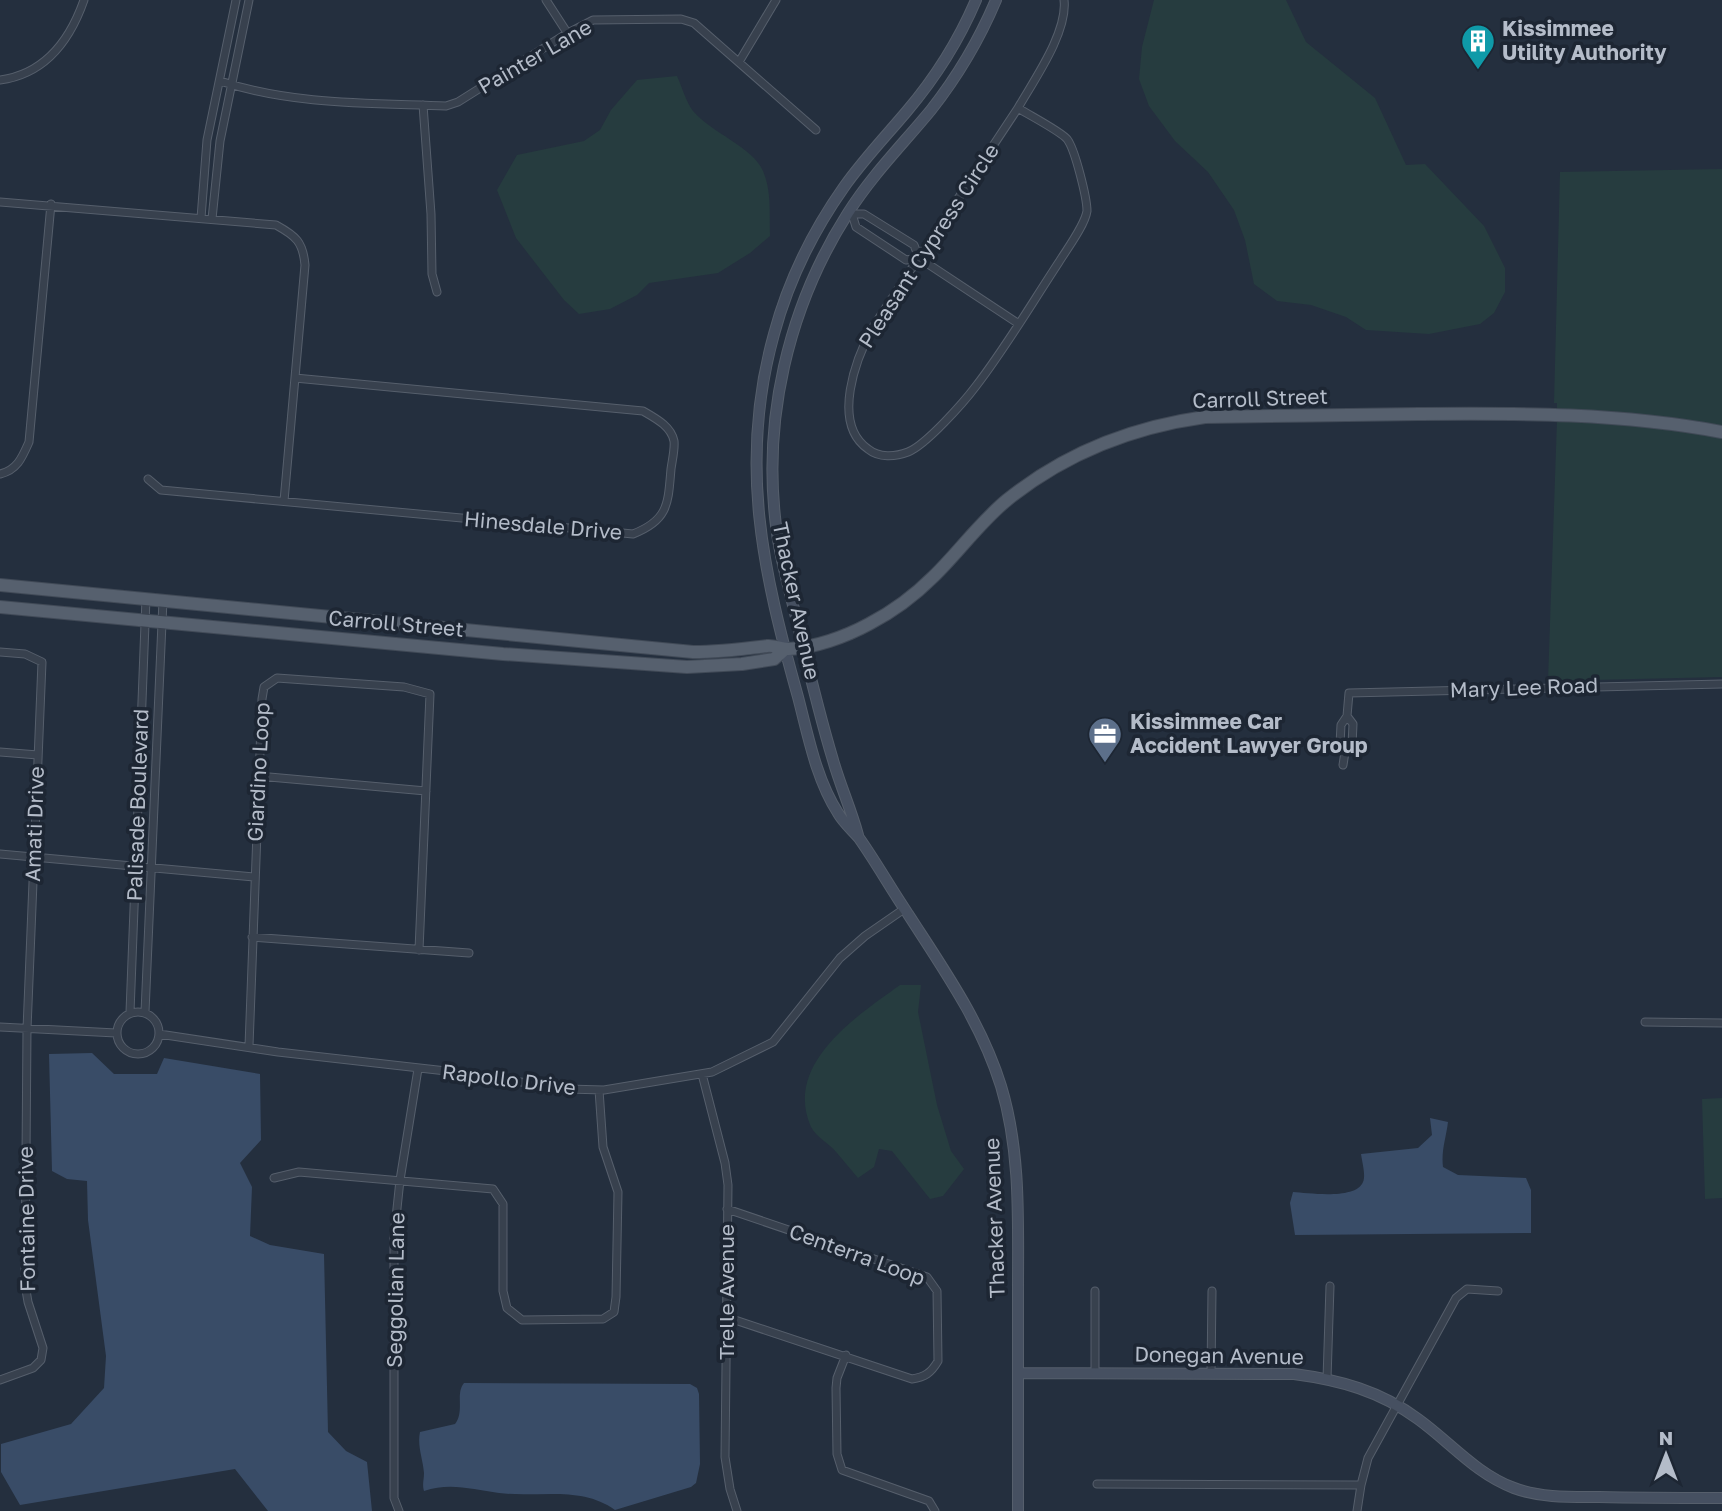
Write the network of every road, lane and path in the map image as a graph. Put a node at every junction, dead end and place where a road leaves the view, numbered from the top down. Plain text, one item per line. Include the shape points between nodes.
1 (84, 0) edge
2 (236, 0) edge
3 (249, 0) edge
4 (546, 0) edge
5 (776, 0) edge
6 (976, 0) edge
7 (996, 0) edge
8 (1064, 0) edge
9 (568, 34) junction
10 (739, 62) junction
11 (0, 80) edge
12 (220, 81) junction
13 (231, 85) junction
14 (422, 105) junction
15 (1018, 108) junction
16 (817, 130) dead end
17 (0, 201) edge
18 (834, 201) junction
19 (51, 204) junction
20 (851, 213) junction
21 (201, 218) junction
22 (212, 219) junction
23 (919, 258) junction
24 (437, 292) dead end
25 (1019, 324) junction
26 (295, 378) junction
27 (1722, 432) edge
28 (0, 474) edge
29 (149, 479) dead end
30 (284, 501) junction
31 (0, 584) edge
32 (146, 598) junction
33 (163, 600) junction
34 (0, 607) edge
35 (145, 620) junction
36 (162, 621) junction
37 (803, 647) junction
38 (648, 648) junction
39 (785, 649) junction
40 (0, 652) edge
41 (503, 654) junction
42 (1722, 684) edge
43 (1347, 716) junction
44 (0, 752) edge
45 (1345, 752) junction
46 (38, 755) junction
47 (1343, 765) dead end
48 (258, 776) junction
49 (426, 791) junction
50 (858, 838) junction
51 (0, 853) edge
52 (34, 856) junction
53 (137, 867) junction
54 (151, 868) junction
55 (254, 877) junction
56 (904, 909) junction
57 (252, 937) junction
58 (419, 950) junction
59 (469, 953) dead end
60 (130, 1012) junction
61 (145, 1012) junction
62 (1645, 1022) dead end
63 (1722, 1023) edge
64 (0, 1027) edge
65 (27, 1029) junction
66 (116, 1033) junction
67 (159, 1034) junction
68 (249, 1046) junction
69 (418, 1069) junction
70 (702, 1074) junction
71 (599, 1090) junction
72 (274, 1178) dead end
73 (400, 1180) junction
74 (727, 1209) junction
75 (1330, 1286) dead end
76 (1095, 1291) dead end
77 (1212, 1291) dead end
78 (1498, 1291) dead end
79 (726, 1317) junction
80 (846, 1355) junction
81 (1018, 1373) junction
82 (1095, 1374) junction
83 (1212, 1374) junction
84 (1326, 1379) junction
85 (0, 1380) edge
86 (1398, 1406) junction
87 (1097, 1484) dead end
88 (1361, 1485) junction
89 (1722, 1498) edge
90 (399, 1511) edge
91 (737, 1511) edge
92 (935, 1511) edge
93 (1018, 1511) edge
94 (1357, 1511) edge

1 - 11 street via 72,29 51,58 31,71
2 - 12 street
3 - 13 street
4 - 9 street
5 - 10 street
6 - 18 street, Thacker Avenue via 929,82
7 - 20 street, Thacker Avenue via 951,82 872,179
8 - 15 street, Pleasant Cypress Circle via 1066,13 1058,35
9 - 10 street, Painter Lane via 593,20 681,19 694,23
9 - 14 street, Painter Lane via 458,102
10 - 16 street, Painter Lane
12 - 13 street, Painter Lane
12 - 21 street via 207,140
13 - 14 street, Painter Lane via 293,98
13 - 22 street
14 - 24 street via 432,274
15 - 23 street, Pleasant Cypress Circle
15 - 25 street, Pleasant Cypress Circle via 1067,139 1079,168 1087,212
17 - 19 street
18 - 20 street
18 - 39 street, Thacker Avenue via 784,303 758,412 756,481 761,542
19 - 21 street
19 - 28 street via 29,442 21,461 10,472
20 - 23 street via 864,214 914,245
20 - 23 street via 856,227 906,260
20 - 37 street, Thacker Avenue via 823,256 802,305 775,418 777,533
21 - 22 street
22 - 26 street via 276,225 293,234 304,249
23 - 25 street
23 - 25 street, Pleasant Cypress Circle via 873,327 854,374 851,429 873,453 886,456 912,451 961,404
26 - 30 street
26 - 30 street, Hinesdale Drive via 643,411 663,423 674,440 668,502 662,516 633,534
27 - 37 main road, Carroll Street via 1622,417 1539,414 1176,421 1132,432 1053,468 1006,501 905,601 866,625
29 - 30 street via 161,490
31 - 32 main road, Carroll Street
32 - 33 main road, Carroll Street
32 - 35 street, Palisade Boulevard
33 - 36 street, Palisade Boulevard
33 - 38 main road, Carroll Street
34 - 35 main road, Carroll Street
35 - 36 main road, Carroll Street
35 - 53 street, Palisade Boulevard
36 - 41 main road, Carroll Street
36 - 54 street, Palisade Boulevard
37 - 39 main road, Carroll Street
37 - 50 street, Thacker Avenue
38 - 39 main road, Carroll Street via 715,652 771,645
38 - 41 main road via 635,652 519,642
39 - 41 main road, Carroll Street via 774,659 687,667
39 - 50 street, Thacker Avenue via 821,776 838,814
40 - 46 street, Amati Drive via 25,654 42,662
42 - 43 street, Mary Lee Road via 1349,693
43 - 45 street, Mary Lee Road via 1341,725 1340,744
43 - 45 street, Mary Lee Road via 1353,724 1352,745
44 - 46 street
45 - 47 street, Mary Lee Road
46 - 52 street, Amati Drive
48 - 49 street
48 - 49 street, Giardino Loop via 264,687 277,678 404,687 430,694
48 - 55 street, Giardino Loop
49 - 58 street, Giardino Loop
50 - 56 street, Thacker Avenue
51 - 52 street
52 - 53 street
52 - 65 street, Amati Drive
53 - 54 street
53 - 60 street, Palisade Boulevard
54 - 55 street
54 - 61 street, Palisade Boulevard
55 - 57 street, Giardino Loop
56 - 70 street, Rapollo Drive via 850,949 773,1042
56 - 81 street, Thacker Avenue via 974,1019 1007,1109 1018,1207
57 - 58 street
57 - 68 street, Giardino Loop
58 - 59 street
60 - 61 street
60 - 66 street via 117,1024
61 - 67 street via 153,1017
62 - 63 street
64 - 65 street
65 - 66 street
65 - 85 street, Fontaine Drive via 25,1284 43,1348 41,1360 33,1368
66 - 67 street via 118,1042 132,1054 150,1050
67 - 68 street, Rapollo Drive
68 - 69 street, Rapollo Drive
69 - 71 street, Rapollo Drive
69 - 73 street, Seggolian Lane
70 - 71 street, Rapollo Drive
70 - 74 street, Trelle Avenue via 725,1163
71 - 73 street via 603,1147 618,1192 616,1297 614,1312 603,1319 522,1320 507,1308 503,1291 503,1204 493,1189
72 - 73 street via 299,1172
73 - 90 street, Seggolian Lane via 394,1237 394,1498
74 - 79 street, Trelle Avenue
74 - 80 street, Centerra Loop via 932,1282 937,1291 938,1361 933,1371 912,1379
75 - 84 street
76 - 82 street
77 - 83 street
78 - 86 street via 1466,1290 1456,1298
79 - 80 street, Centerra Loop
79 - 91 street, Trelle Avenue via 725,1457
80 - 92 street via 836,1388 837,1454 842,1470 929,1501
81 - 82 street, Donegan Avenue
81 - 93 street, Thacker Avenue
82 - 83 street, Donegan Avenue
83 - 84 street, Donegan Avenue via 1294,1374
84 - 86 street, Donegan Avenue via 1360,1387
86 - 88 street via 1368,1458
86 - 89 street, Donegan Avenue via 1478,1468 1528,1493
87 - 88 street
88 - 94 street

